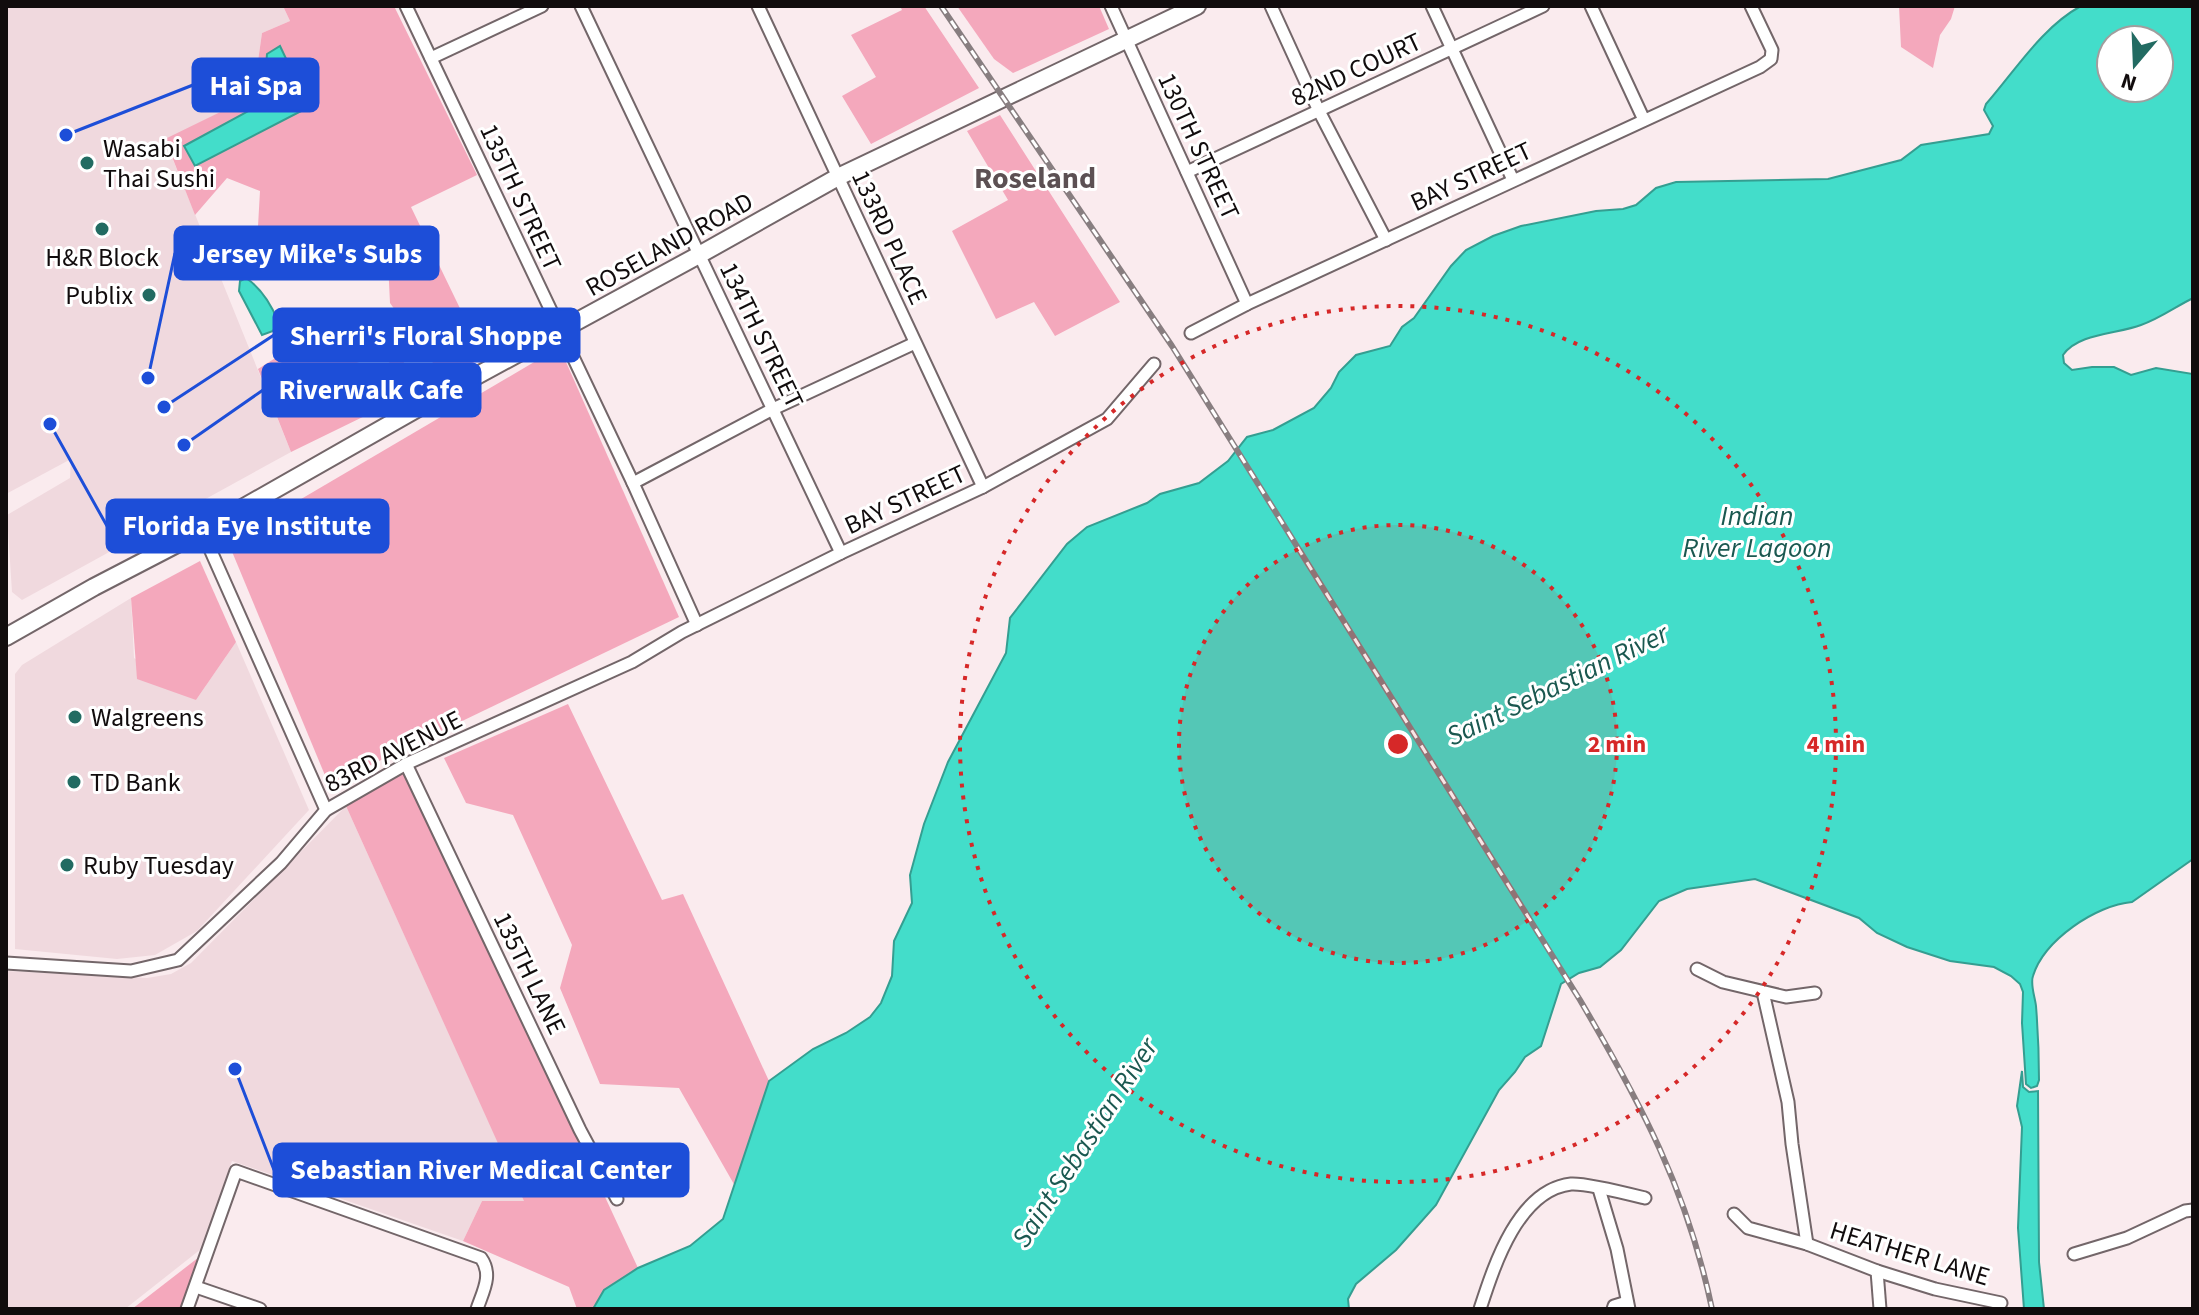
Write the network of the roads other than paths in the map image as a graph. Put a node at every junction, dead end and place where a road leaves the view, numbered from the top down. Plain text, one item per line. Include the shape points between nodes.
1 (406, 6) edge
2 (542, 6) edge
3 (581, 6) edge
4 (758, 6) edge
5 (1111, 6) edge
6 (1197, 6) edge
7 (1271, 6) edge
8 (1432, 6) edge
9 (1543, 6) edge
10 (1591, 6) edge
11 (1751, 6) edge
12 (1126, 38) junction
13 (1452, 48) junction
14 (431, 58) junction
15 (1319, 111) junction
16 (1644, 120) junction
17 (1187, 172) junction
18 (838, 177) junction
19 (1513, 180) junction
20 (1386, 240) junction
21 (699, 255) junction
22 (1247, 304) junction
23 (561, 331) junction
24 (1191, 333) dead end
25 (915, 343) junction
26 (1154, 364) dead end
27 (773, 409) junction
28 (633, 483) junction
29 (983, 487) junction
30 (202, 531) junction
31 (841, 553) junction
32 (697, 625) junction
33 (6, 637) edge
34 (406, 764) junction
35 (326, 810) junction
36 (6, 963) edge
37 (1697, 969) dead end
38 (1763, 992) junction
39 (1815, 993) dead end
40 (1599, 1189) junction
41 (1645, 1198) dead end
42 (617, 1199) dead end
43 (2193, 1210) edge
44 (1734, 1214) dead end
45 (1807, 1244) junction
46 (2074, 1254) dead end
47 (1877, 1271) junction
48 (196, 1287) junction
49 (2001, 1303) dead end
50 (1628, 1305) edge
51 (187, 1309) edge
52 (260, 1309) edge
53 (477, 1309) edge
54 (1480, 1309) edge
55 (1613, 1309) edge
56 (1880, 1309) edge

1 - 14 street, 135TH STREET
2 - 14 street
3 - 21 street, 134TH STREET
4 - 18 street, 133RD PLACE
5 - 12 street, 130TH STREET
6 - 12 main road, ROSELAND ROAD
7 - 15 street
8 - 13 street
9 - 13 street, 82ND COURT
10 - 16 street
11 - 16 street, BAY STREET via 1772,50 1771,59
12 - 17 street, 130TH STREET
12 - 18 main road, ROSELAND ROAD
13 - 15 street, 82ND COURT
13 - 19 street
14 - 23 street, 135TH STREET
15 - 17 street, 82ND COURT
15 - 20 street
16 - 19 street, BAY STREET
17 - 22 street, 130TH STREET
18 - 21 main road, ROSELAND ROAD
18 - 25 street, 133RD PLACE
19 - 20 street, BAY STREET
20 - 22 street, BAY STREET
21 - 23 main road, ROSELAND ROAD
21 - 27 street, 134TH STREET
22 - 24 street, BAY STREET
23 - 28 street, 135TH STREET
23 - 30 main road, ROSELAND ROAD
25 - 27 street
25 - 29 street, 133RD PLACE
26 - 29 street, BAY STREET via 1107,419
27 - 28 street
27 - 31 street, 134TH STREET
28 - 32 street, 135TH STREET
29 - 31 street, BAY STREET
30 - 33 main road, ROSELAND ROAD
30 - 35 street
31 - 32 street, BAY STREET
32 - 34 street, 83RD AVENUE via 632,662
34 - 35 street, 83RD AVENUE
34 - 42 street, 135TH LANE
35 - 36 street, 83RD AVENUE via 281,863 178,960 131,971
37 - 38 street
38 - 39 street via 1786,997
38 - 45 street via 1788,1102
40 - 41 street
40 - 50 street
40 - 54 street via 1572,1184 1531,1206 1514,1226
43 - 46 street
44 - 45 street, HEATHER LANE via 1748,1228
45 - 47 street, HEATHER LANE
47 - 49 street, HEATHER LANE
47 - 56 street
48 - 51 street
48 - 52 street
48 - 53 street via 236,1171 481,1258 488,1277
50 - 55 street

